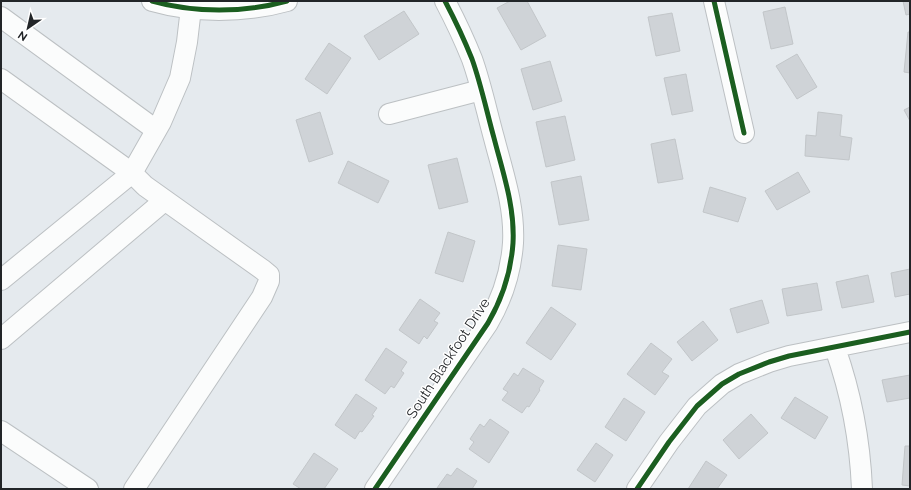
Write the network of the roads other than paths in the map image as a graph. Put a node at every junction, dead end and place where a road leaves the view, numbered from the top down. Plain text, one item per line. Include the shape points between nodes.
1 (152, 1) edge
2 (287, 1) edge
3 (445, 1) edge
4 (714, 1) edge
5 (191, 8) junction
6 (1, 17) edge
7 (1, 79) edge
8 (480, 90) junction
9 (389, 114) dead end
10 (156, 130) junction
11 (744, 133) dead end
12 (132, 172) junction
13 (164, 201) junction
14 (1, 280) edge
15 (910, 332) edge
16 (1, 339) edge
17 (835, 348) junction
18 (1, 431) edge
19 (88, 489) edge
20 (134, 489) edge
21 (375, 489) edge
22 (637, 489) edge
23 (862, 489) edge

1 - 5 street
2 - 5 street via 239,9
3 - 8 street, South Blackfoot Drive via 472,60
4 - 11 street
5 - 10 street via 180,78
6 - 10 street
7 - 12 street
8 - 9 street
8 - 21 street, South Blackfoot Drive via 510,196 513,243 506,283 488,323
10 - 12 street
12 - 13 street
12 - 14 street
13 - 16 street
13 - 20 street via 263,270 269,275 269,281 262,297
15 - 17 street
17 - 22 street via 768,362 722,384 697,406 679,428
17 - 23 street via 844,372 851,404 861,457
18 - 19 street

